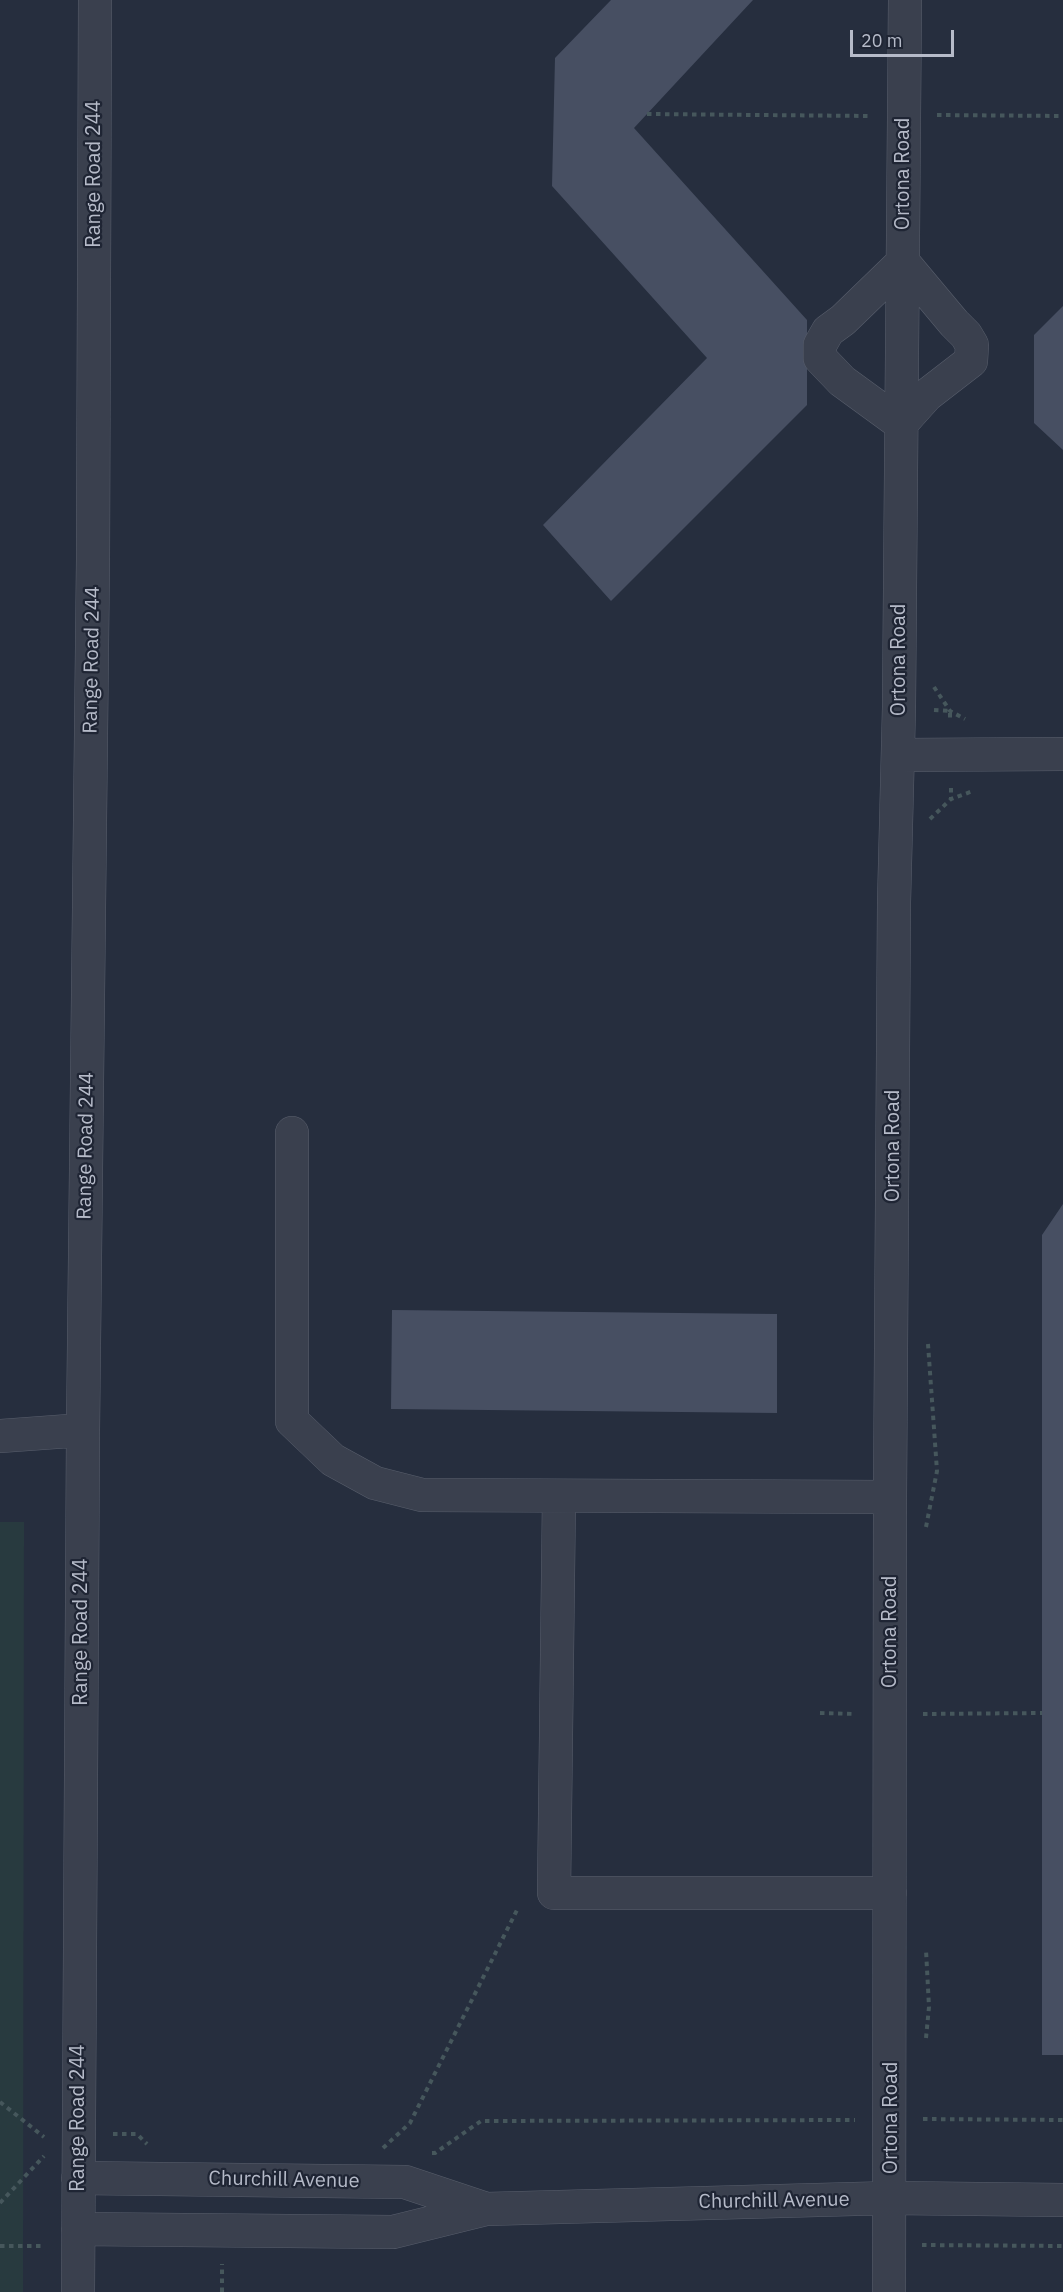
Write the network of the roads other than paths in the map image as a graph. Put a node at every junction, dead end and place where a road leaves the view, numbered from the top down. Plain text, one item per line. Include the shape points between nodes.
1 (95, 0) edge
2 (905, 0) edge
3 (903, 262) junction
4 (901, 424) junction
5 (1063, 754) edge
6 (898, 755) junction
7 (292, 1133) dead end
8 (83, 1430) junction
9 (0, 1436) edge
10 (559, 1496) junction
11 (890, 1497) junction
12 (890, 1893) junction
13 (78, 2178) junction
14 (891, 2198) junction
15 (1063, 2200) edge
16 (486, 2208) junction
17 (78, 2229) junction
18 (78, 2292) edge
19 (889, 2292) edge

1 - 8 street, Range Road 244
2 - 3 street, Ortona Road
3 - 4 street, Ortona Road
3 - 4 street via 972,345 971,361 927,395
3 - 4 street via 828,331 820,345 820,358 842,381
4 - 6 street, Ortona Road
5 - 6 street
6 - 11 street, Ortona Road
7 - 10 street via 292,1421 333,1460 375,1483 422,1495
8 - 9 street
8 - 13 street, Range Road 244 via 66,2140
10 - 11 street
10 - 12 street via 554,1893
11 - 12 street, Ortona Road
12 - 14 street, Ortona Road
13 - 16 street, Churchill Avenue via 405,2182
13 - 17 street, Range Road 244
14 - 15 street, Churchill Avenue
14 - 16 street, Churchill Avenue
14 - 19 street, Ortona Road
16 - 17 street, Churchill Avenue via 393,2232
17 - 18 street, Range Road 244

